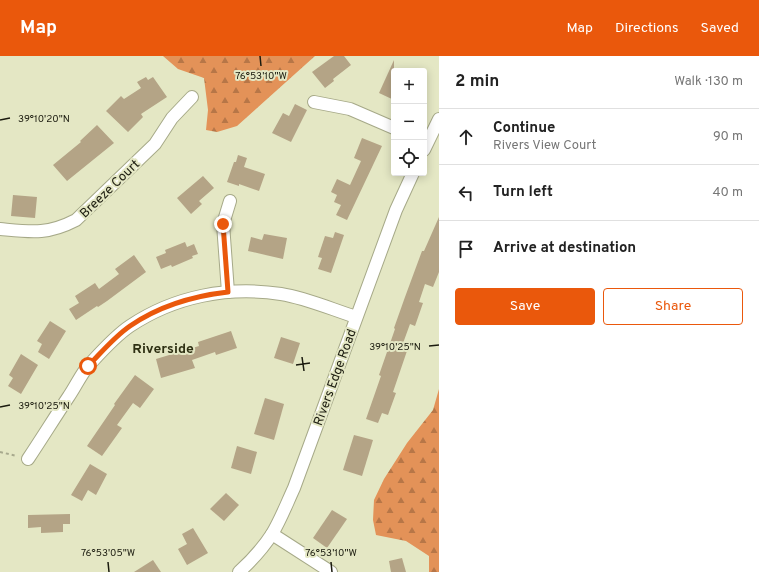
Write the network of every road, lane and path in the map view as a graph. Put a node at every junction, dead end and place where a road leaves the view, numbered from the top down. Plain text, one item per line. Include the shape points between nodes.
1 (192, 97) dead end
2 (314, 102) dead end
3 (439, 118) edge
4 (391, 127) edge
5 (427, 140) edge
6 (412, 176) edge
7 (230, 201) dead end
8 (0, 229) edge
9 (228, 292) junction
10 (356, 318) junction
11 (0, 452) edge
12 (28, 459) joint
13 (272, 534) junction
14 (239, 572) edge
15 (331, 572) edge

1 - 8 street, Breeze Court via 172,118 155,144 76,220 62,227 41,232
2 - 4 street via 350,109
3 - 5 street
6 - 10 street, Rivers Edge Road via 396,210
7 - 9 street via 223,224
9 - 10 street via 257,291 282,294 314,302
9 - 12 street via 181,301 129,326 88,366
10 - 13 street, Rivers Edge Road via 294,488
11 - 12 path
13 - 14 street, Rivers Edge Road
13 - 15 street

